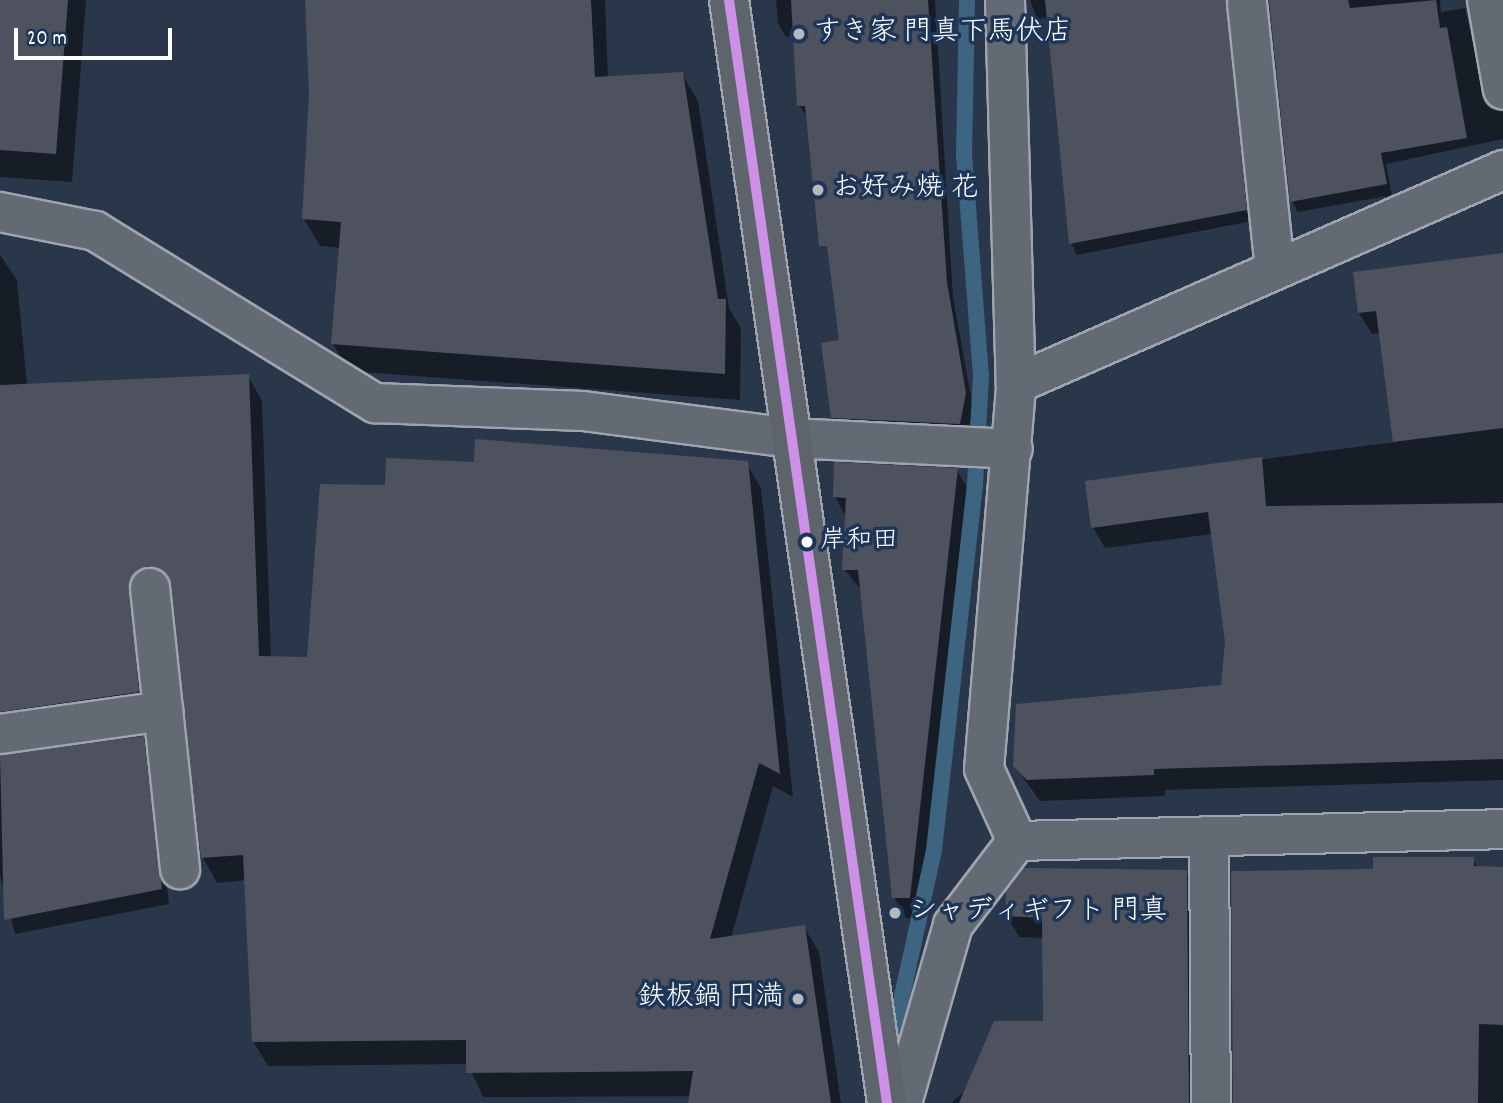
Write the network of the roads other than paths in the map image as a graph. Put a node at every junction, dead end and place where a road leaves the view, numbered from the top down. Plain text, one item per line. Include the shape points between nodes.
1 (729, 0) edge
2 (1004, 0) edge
3 (1487, 0) edge
4 (1247, 3) dead end
5 (1503, 90) edge
6 (1503, 170) edge
7 (0, 212) edge
8 (1275, 270) junction
9 (1016, 384) junction
10 (790, 438) junction
11 (1013, 449) junction
12 (150, 588) dead end
13 (163, 711) junction
14 (0, 734) edge
15 (1503, 829) edge
16 (1209, 836) junction
17 (1017, 841) junction
18 (180, 869) dead end
19 (887, 1103) edge
20 (902, 1103) edge
21 (1211, 1103) edge

1 - 10 main road
2 - 9 street
3 - 5 street
4 - 8 street
6 - 8 street
7 - 10 street via 95,231 375,403 583,411
8 - 9 street
9 - 11 street
10 - 11 street
10 - 19 main road
11 - 17 street via 984,769
12 - 13 street
13 - 14 street
13 - 18 street
15 - 16 street
16 - 17 street
16 - 21 street
17 - 20 street via 953,925

